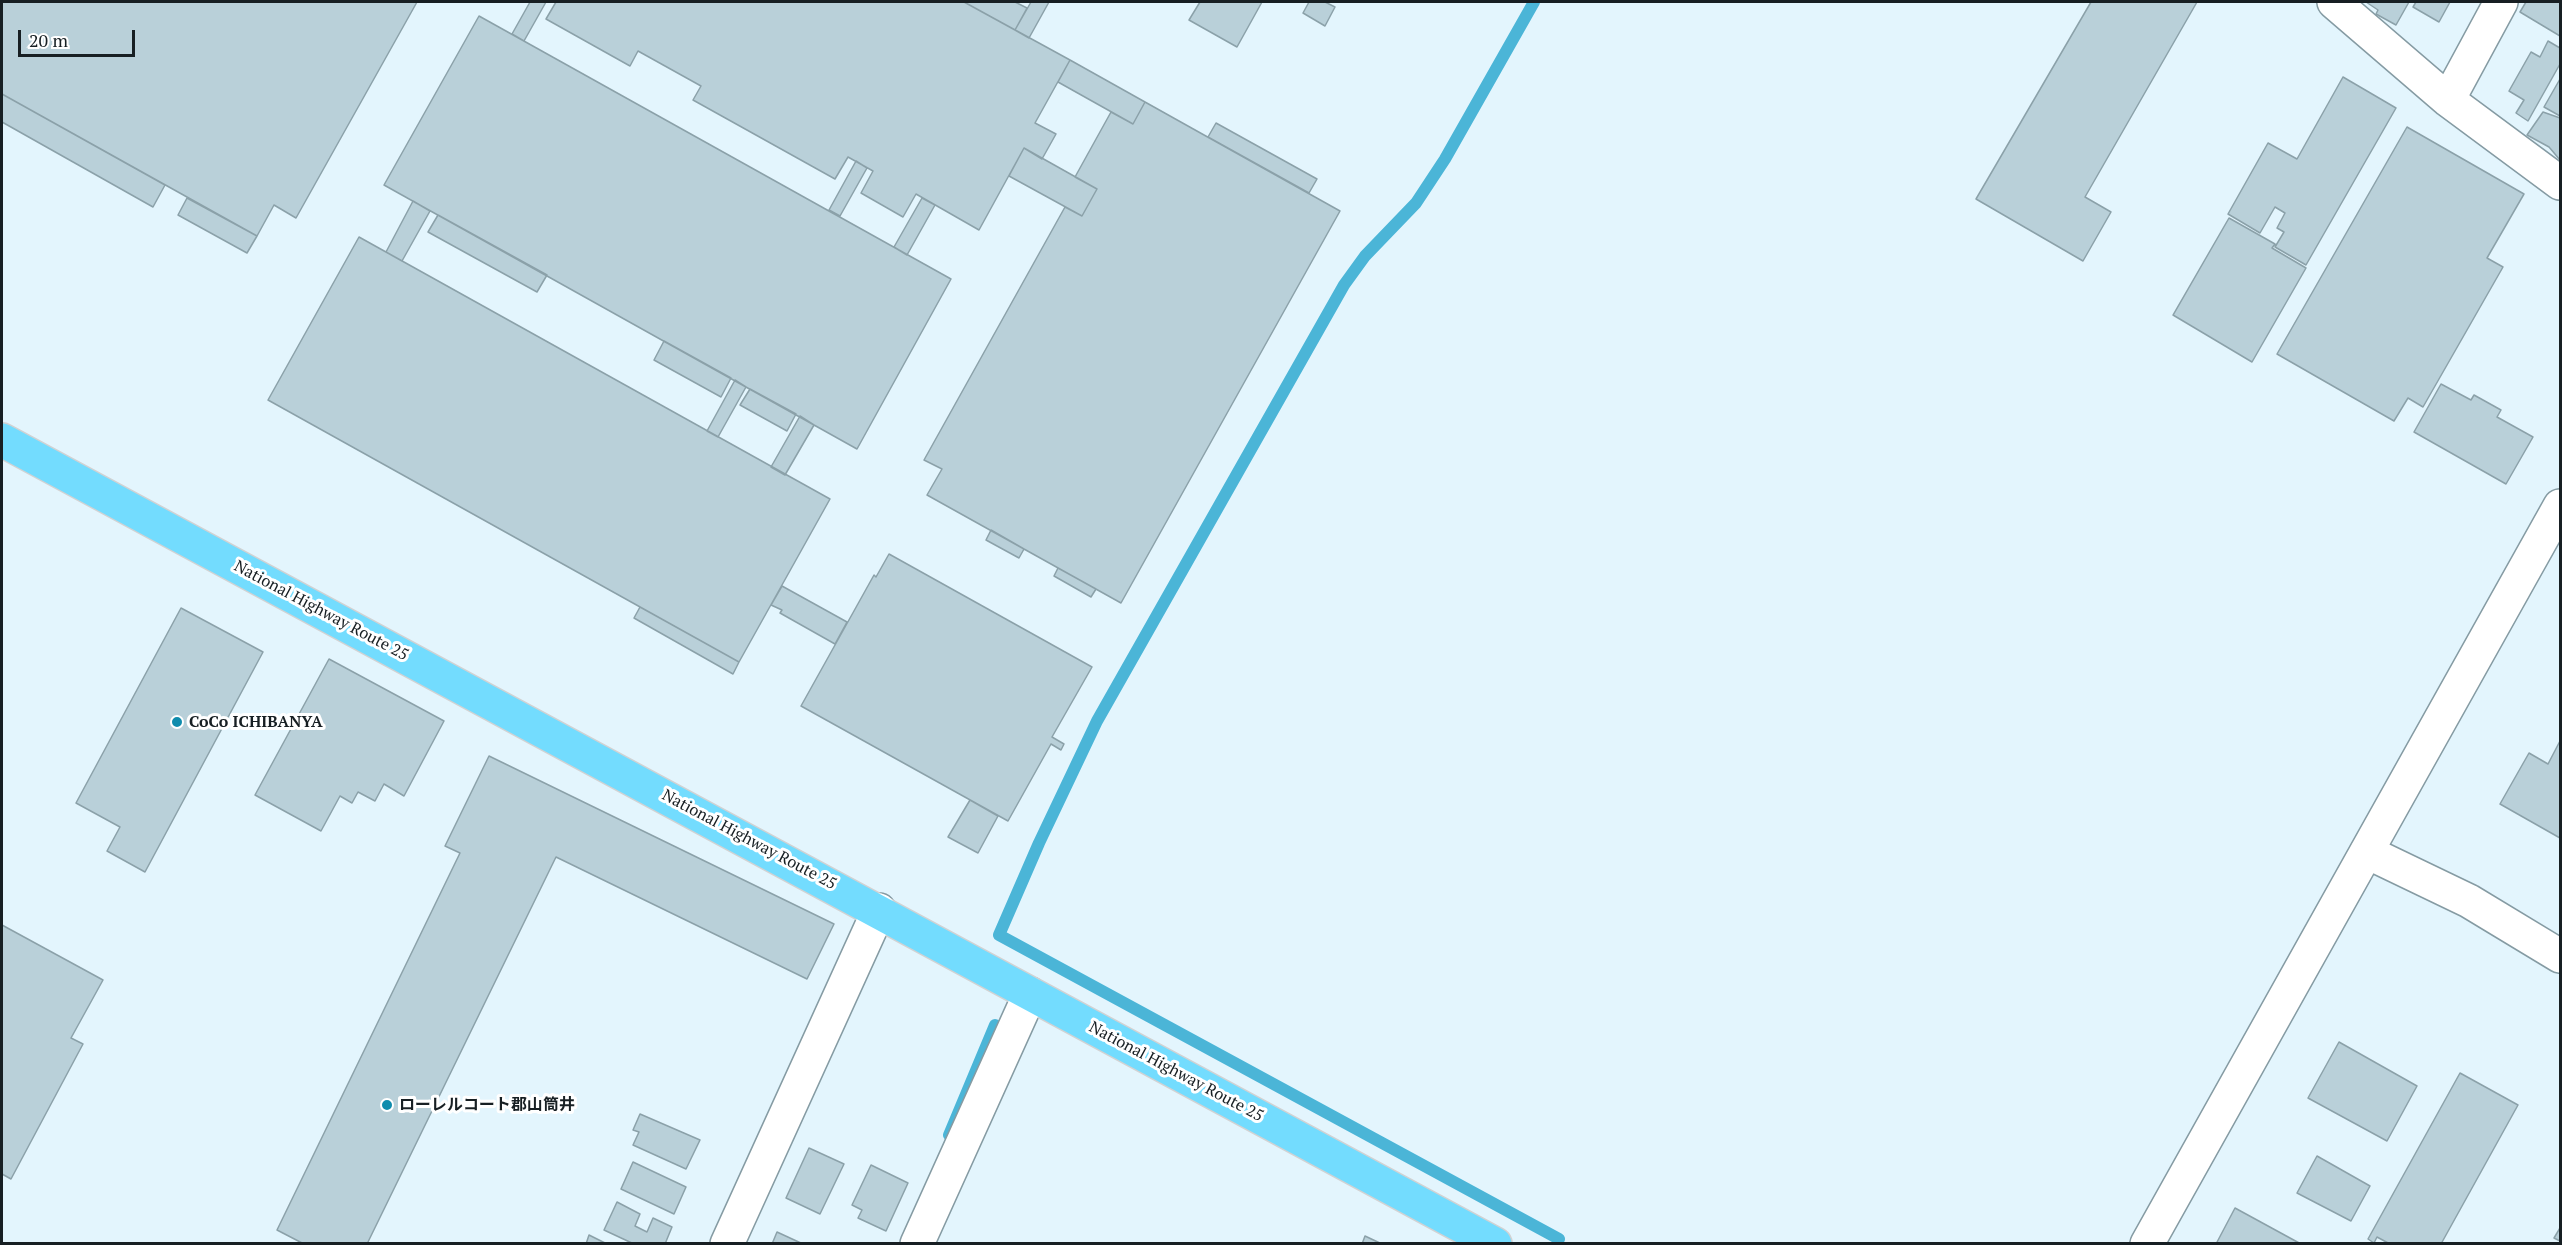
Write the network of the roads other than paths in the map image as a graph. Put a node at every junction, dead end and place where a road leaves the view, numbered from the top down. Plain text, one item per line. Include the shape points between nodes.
1 (2334, 2) edge
2 (2501, 2) edge
3 (2448, 100) junction
4 (2560, 183) edge
5 (2, 440) edge
6 (2560, 506) edge
7 (2367, 852) junction
8 (879, 910) junction
9 (2560, 956) edge
10 (1030, 994) junction
11 (727, 1244) edge
12 (917, 1244) edge
13 (1495, 1244) edge
14 (2147, 1244) edge

1 - 3 street
2 - 3 street
3 - 4 street
5 - 8 highway, National Highway Route 25
6 - 7 street
7 - 9 street via 2469,901
7 - 14 street
8 - 10 highway, National Highway Route 25
8 - 11 street
10 - 12 street
10 - 13 highway, National Highway Route 25

